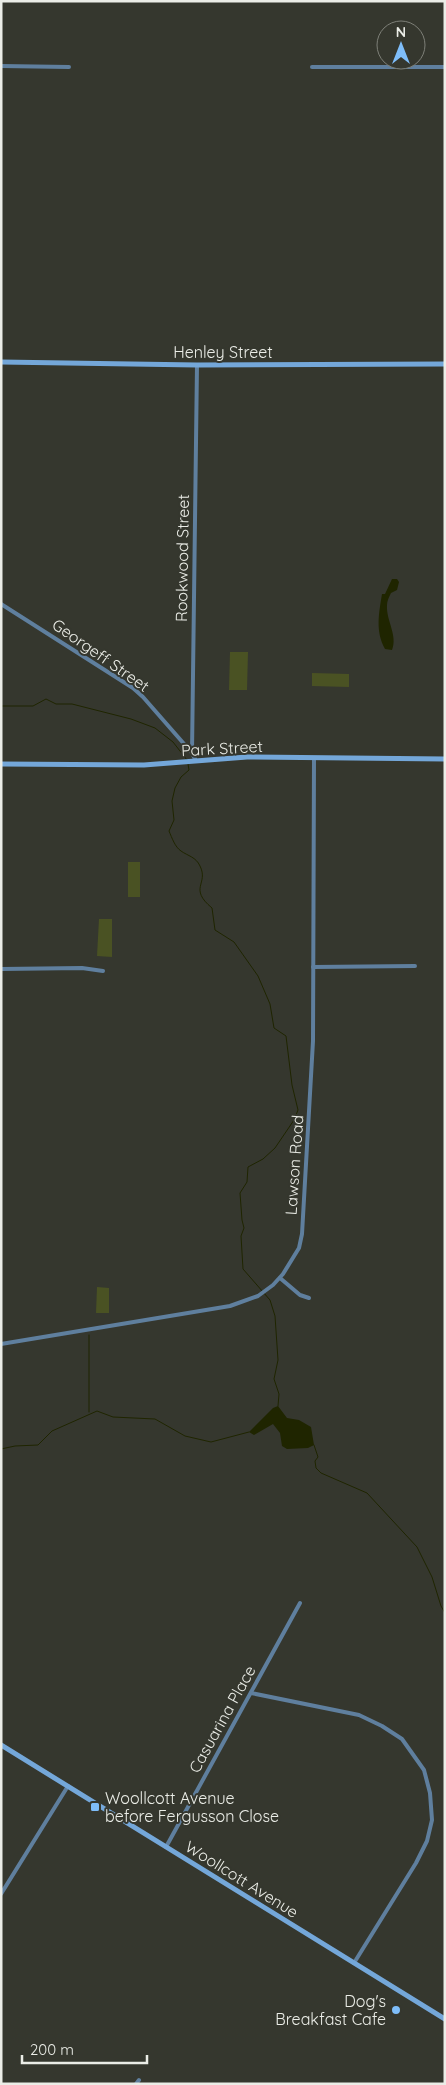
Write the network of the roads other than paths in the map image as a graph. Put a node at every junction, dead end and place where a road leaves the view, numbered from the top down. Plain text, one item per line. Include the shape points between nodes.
1 (1, 66) edge
2 (69, 67) dead end
3 (312, 67) dead end
4 (445, 67) edge
5 (1, 362) edge
6 (445, 364) edge
7 (197, 365) junction
8 (1, 604) edge
9 (192, 752) junction
10 (314, 758) junction
11 (445, 758) edge
12 (196, 762) junction
13 (1, 764) edge
14 (414, 966) dead end
15 (313, 967) junction
16 (1, 969) edge
17 (103, 971) dead end
18 (280, 1278) junction
19 (309, 1298) dead end
20 (1, 1344) edge
21 (300, 1603) dead end
22 (251, 1693) junction
23 (1, 1745) edge
24 (68, 1786) junction
25 (166, 1847) junction
26 (1, 1894) edge
27 (354, 1963) junction
28 (445, 2019) edge

1 - 2 street
3 - 4 street
5 - 7 street, Henley Street
6 - 7 street, Henley Street
7 - 9 street, Rookwood Street
8 - 9 street, Georgeff Street via 132,688
9 - 12 street, Georgeff Street
10 - 11 street, Park Street
10 - 12 street, Park Street via 247,757
10 - 15 street, Lawson Road
12 - 13 street, Park Street
14 - 15 street
15 - 18 street, Lawson Road via 311,1089 302,1234 299,1248
16 - 17 street via 82,968
18 - 19 street via 300,1295
18 - 20 street, Lawson Road via 258,1296 230,1306
21 - 22 street, Casuarina Place
22 - 25 street, Casuarina Place
22 - 27 street via 359,1715 402,1739 424,1770 432,1820 427,1841
23 - 24 street, Woollcott Avenue
24 - 25 street, Woollcott Avenue
24 - 26 street
25 - 27 street, Woollcott Avenue
27 - 28 street, Woollcott Avenue

